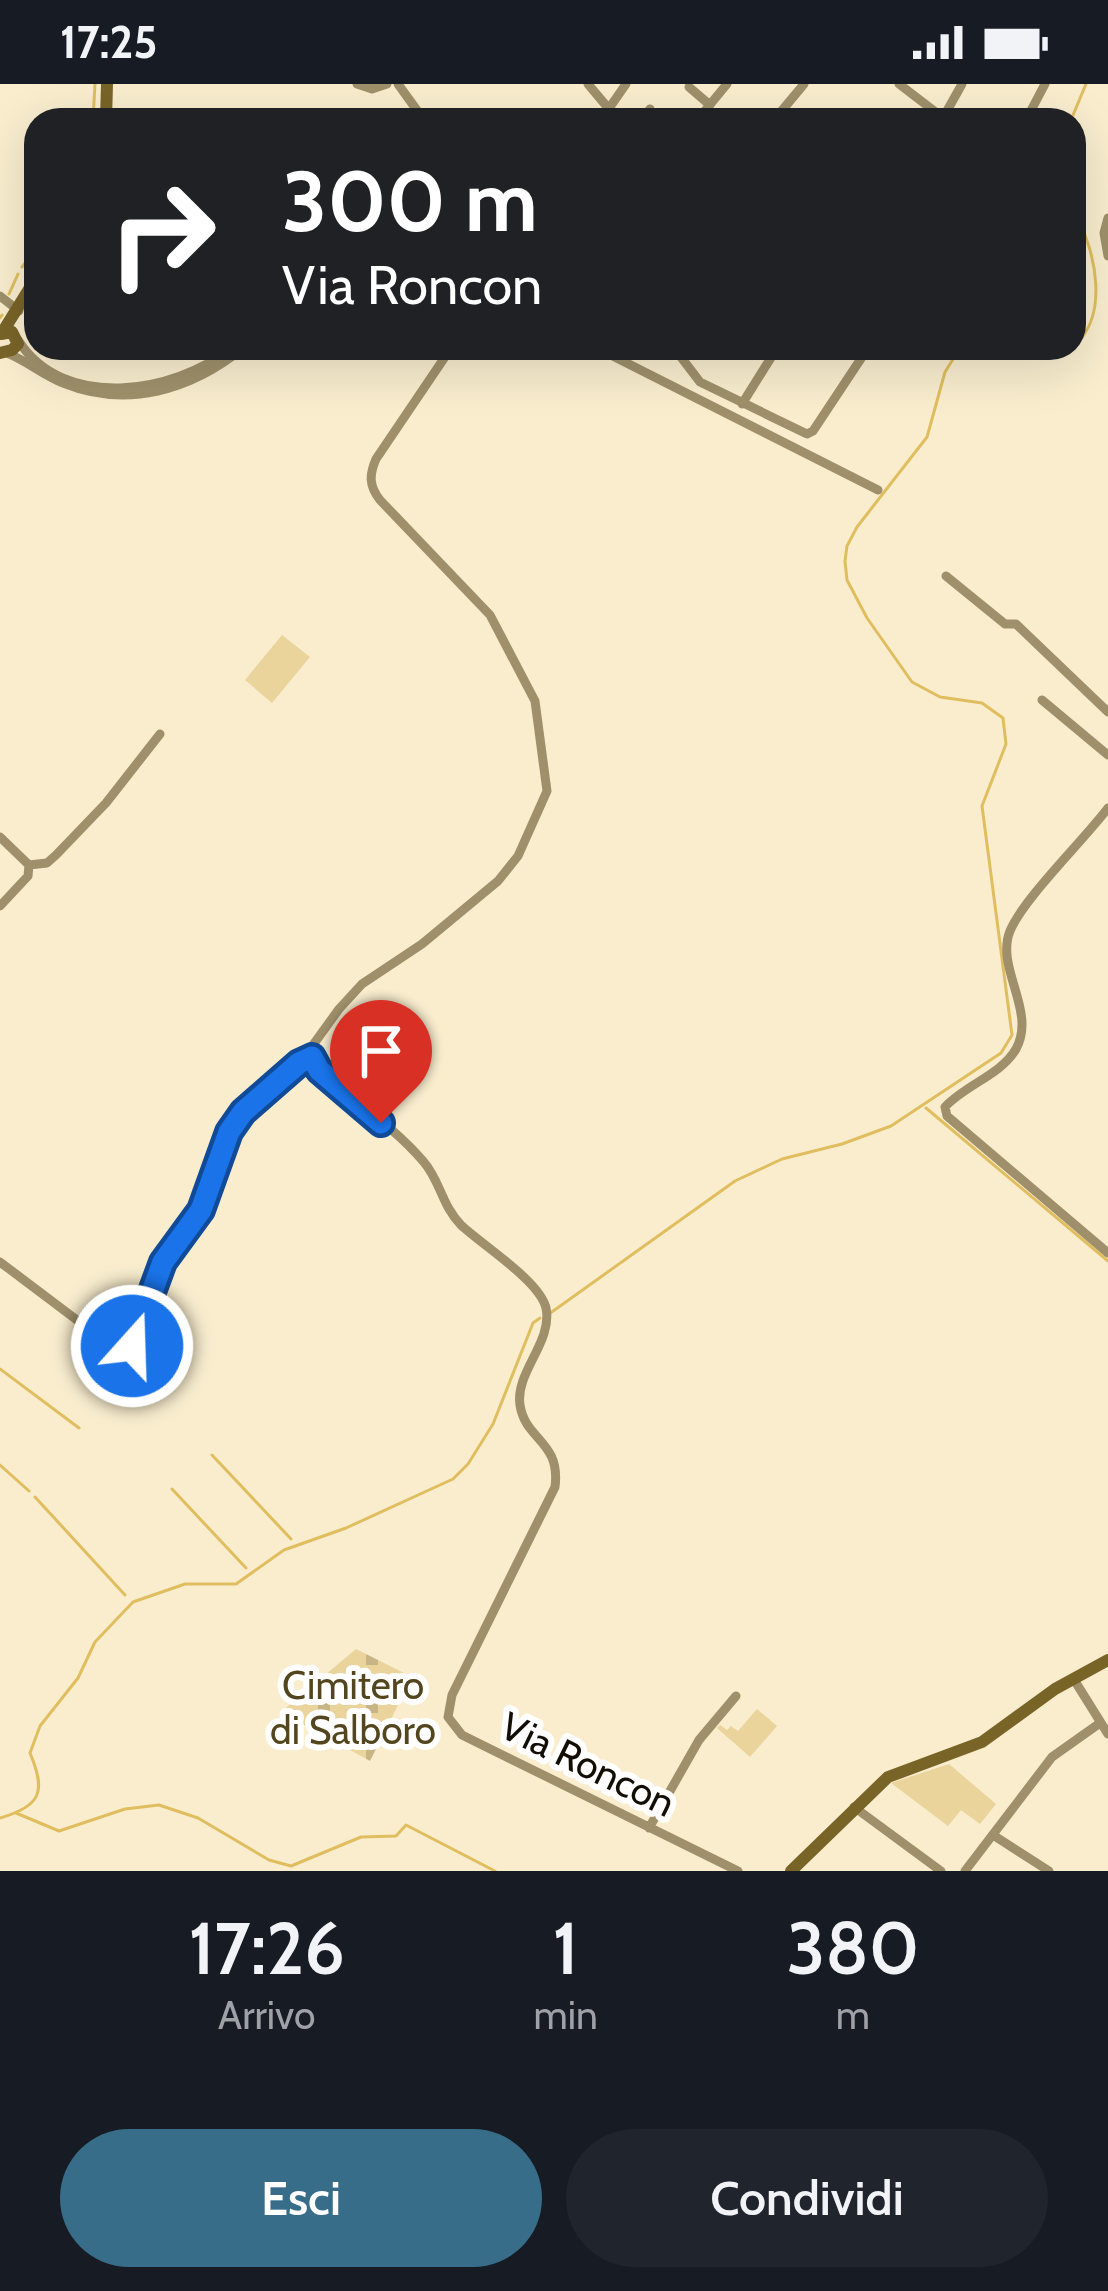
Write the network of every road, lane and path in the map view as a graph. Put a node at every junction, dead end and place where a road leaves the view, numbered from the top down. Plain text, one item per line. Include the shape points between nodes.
1 (357, 84) edge
2 (387, 84) edge
3 (626, 84) edge
4 (728, 84) edge
5 (804, 84) edge
6 (899, 84) edge
7 (590, 86) edge
8 (689, 87) dead end
9 (612, 104) junction
10 (710, 105) junction
11 (609, 108) edge
12 (707, 108) edge
13 (784, 108) edge
14 (931, 108) edge
15 (1108, 218) edge
16 (1108, 256) edge
17 (0, 296) edge
18 (24, 301) edge
19 (19, 310) junction
20 (1, 334) edge
21 (17, 338) junction
22 (24, 347) edge
23 (2, 352) edge
24 (36, 360) edge
25 (210, 360) edge
26 (226, 360) edge
27 (443, 360) edge
28 (621, 360) edge
29 (683, 360) edge
30 (770, 360) edge
31 (860, 360) edge
32 (742, 404) junction
33 (878, 490) dead end
34 (946, 576) dead end
35 (1042, 700) dead end
36 (1108, 712) edge
37 (160, 734) dead end
38 (1108, 755) edge
39 (1108, 808) edge
40 (0, 837) edge
41 (29, 866) junction
42 (0, 906) edge
43 (312, 1057) junction
44 (1108, 1253) edge
45 (0, 1262) edge
46 (132, 1344) junction
47 (119, 1390) dead end
48 (1108, 1660) edge
49 (1073, 1678) junction
50 (736, 1696) dead end
51 (1100, 1723) junction
52 (1108, 1734) edge
53 (854, 1807) junction
54 (649, 1828) junction
55 (993, 1835) junction
56 (738, 1871) edge
57 (790, 1871) edge
58 (940, 1871) edge
59 (965, 1871) edge
60 (1049, 1871) edge

1 - 2 street
3 - 9 street
4 - 10 street
5 - 13 street
6 - 14 street
7 - 9 street
8 - 10 street
9 - 11 street
10 - 12 street
15 - 16 street
17 - 19 street
18 - 19 street
19 - 20 street
19 - 21 street
20 - 21 street
21 - 22 street
21 - 23 street
23 - 26 street via 60,382 116,395 180,386
24 - 25 street via 63,376 118,388 178,379
27 - 43 street via 376,459 371,486 490,614 531,689 547,790 505,874 362,984 323,1030
28 - 33 street
29 - 32 street via 700,382
30 - 32 street
31 - 32 street via 807,434
34 - 36 street via 1016,624
35 - 38 street
37 - 41 street via 56,855
39 - 44 street via 1009,933 1021,1017 1016,1048 945,1107 947,1117
40 - 41 street
41 - 42 street
43 - 46 street via 229,1132 201,1210 163,1262
43 - 54 street, Via Roncon via 419,1156 459,1223 533,1288 547,1315 520,1406 553,1454 555,1487 448,1717 462,1735
45 - 46 street via 110,1345
46 - 47 street
48 - 49 street
49 - 51 street
49 - 53 street via 982,1742 898,1772
50 - 54 street via 699,1740
51 - 52 street
51 - 55 street via 1052,1757
53 - 57 street
53 - 58 street
54 - 56 street, Via Roncon
55 - 59 street
55 - 60 street

